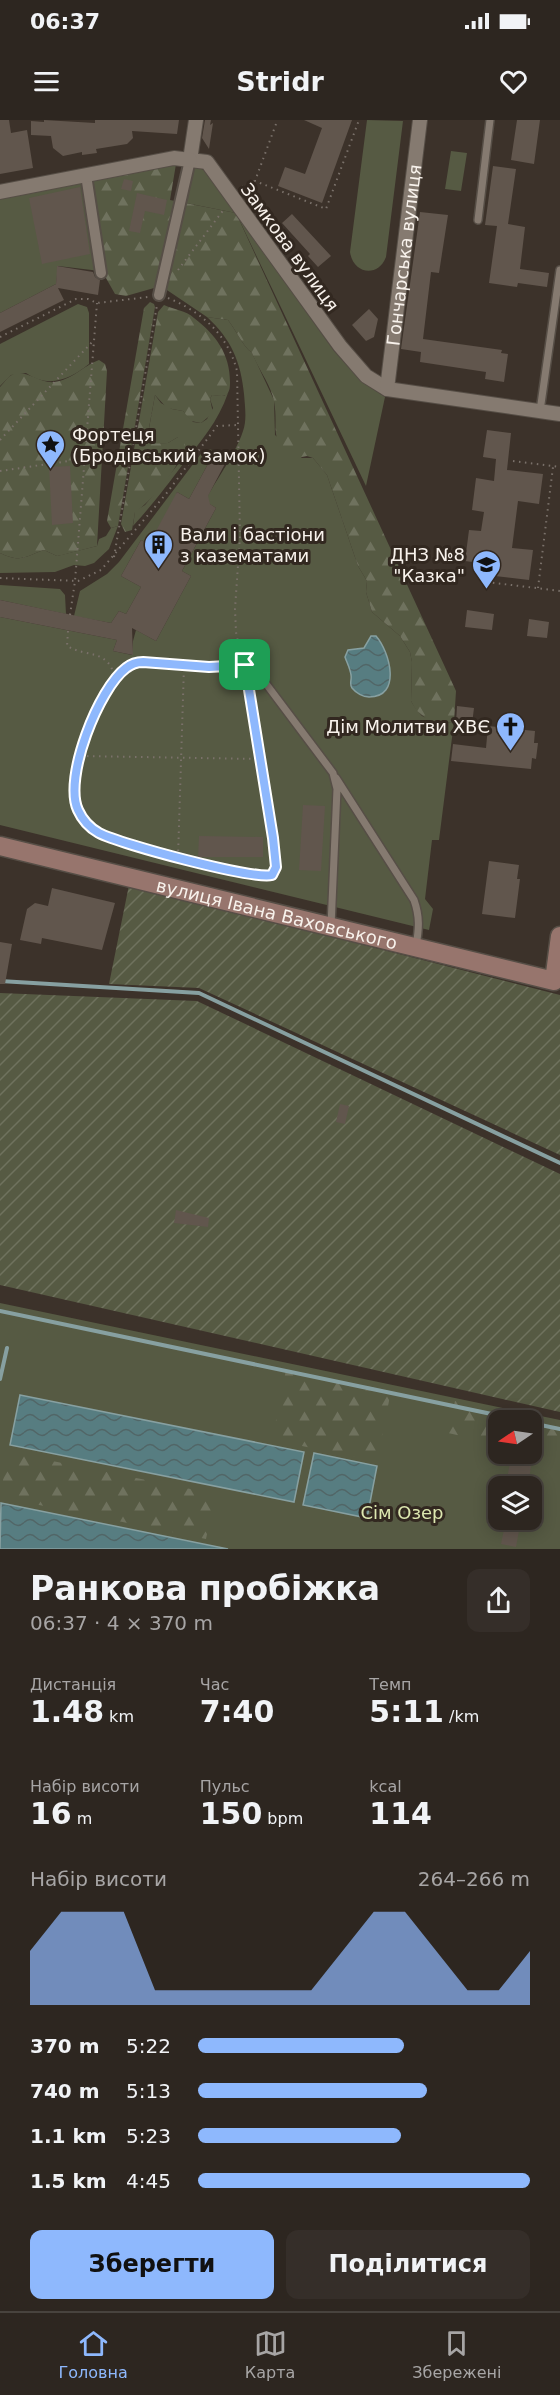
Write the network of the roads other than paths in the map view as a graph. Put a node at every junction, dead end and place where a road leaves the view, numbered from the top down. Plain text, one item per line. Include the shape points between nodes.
1 (196, 120) edge
2 (420, 120) edge
3 (490, 120) edge
4 (190, 160) junction
5 (86, 175) junction
6 (0, 192) edge
7 (478, 220) dead end
8 (560, 270) edge
9 (101, 273) dead end
10 (159, 295) road end
11 (387, 389) junction
12 (540, 411) junction
13 (560, 414) edge
14 (245, 665) road end
15 (333, 773) junction
16 (0, 846) edge
17 (332, 926) junction
18 (560, 936) edge
19 (416, 946) junction

1 - 4 street
2 - 11 street, Гончарська вулиця
3 - 7 lane
4 - 5 street via 174,158
4 - 10 street
4 - 11 street, Замкова вулиця via 207,162 348,356 366,376
5 - 6 street
5 - 9 street
8 - 12 lane
11 - 12 street
12 - 13 street
14 - 15 lane via 252,664
15 - 17 lane via 337,789
15 - 19 lane via 414,900 420,927
16 - 17 main road, вулиця Івана Ваховського
17 - 19 main road, вулиця Івана Ваховського
18 - 19 main road, вулиця Івана Ваховського via 554,981

